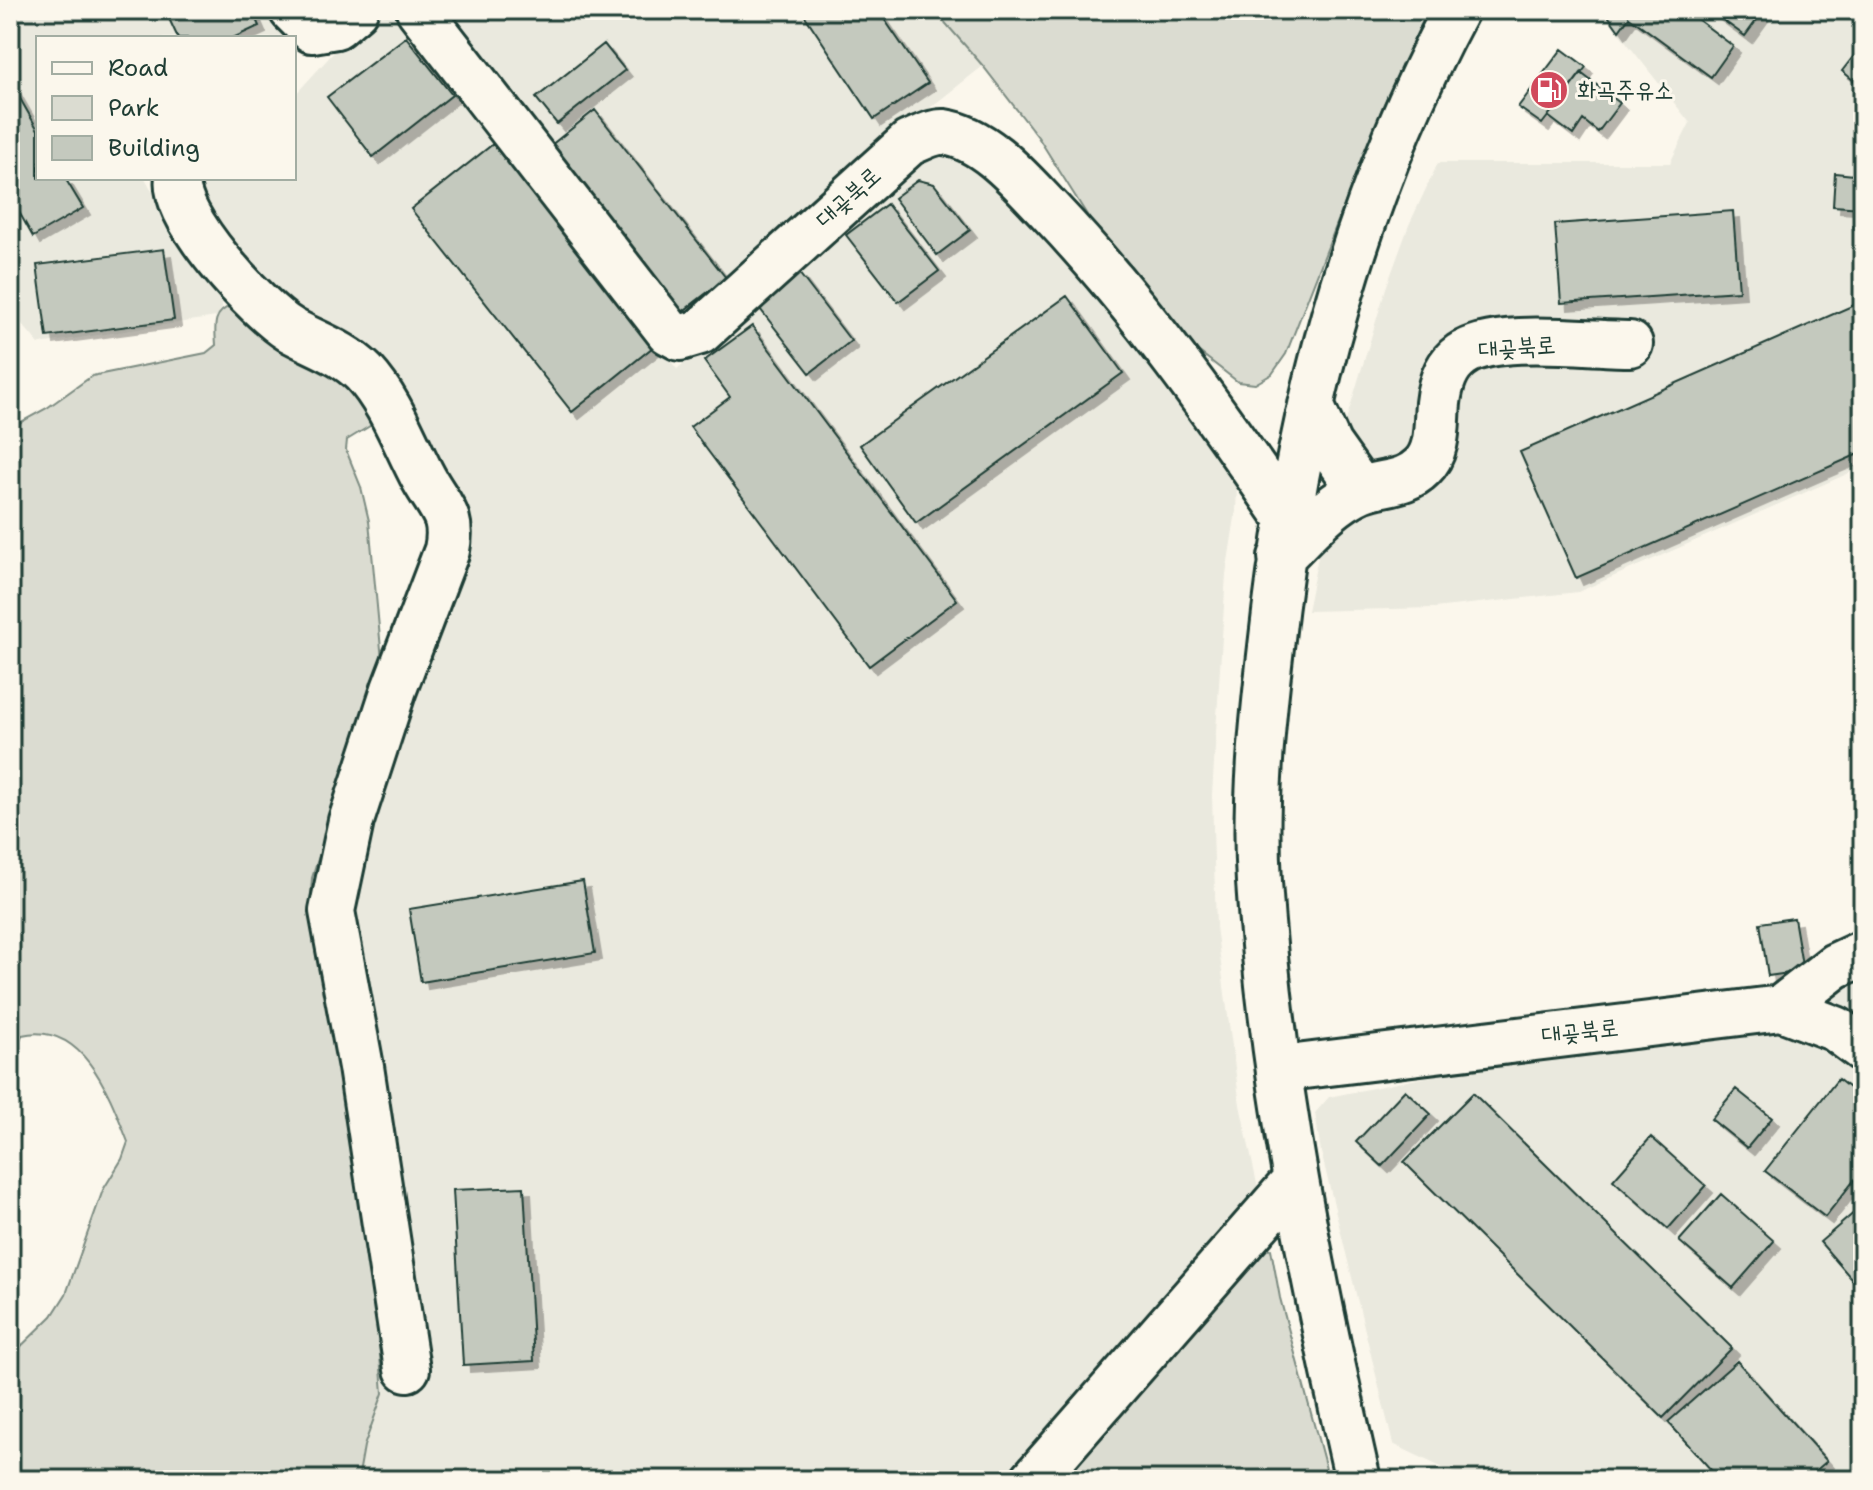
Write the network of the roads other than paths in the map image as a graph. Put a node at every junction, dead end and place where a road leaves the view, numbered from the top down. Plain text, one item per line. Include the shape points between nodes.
1 (355, 10) edge
2 (419, 10) edge
3 (1456, 10) edge
4 (299, 33) edge
5 (178, 180) edge
6 (1630, 344) dead end
7 (1311, 405) junction
8 (1361, 490) junction
9 (1284, 538) junction
10 (1863, 953) edge
11 (1781, 1008) junction
12 (1863, 1049) edge
13 (1280, 1069) junction
14 (1295, 1181) junction
15 (407, 1369) dead end
16 (1033, 1480) edge
17 (1358, 1480) edge

1 - 4 street via 336,26
2 - 9 street, 대곶북로 via 669,332 680,338 700,332 909,143 941,131 969,141 1014,173 1105,270 1198,387
3 - 7 street via 1422,74 1367,209 1333,313
5 - 15 street via 189,221 256,302 364,374 451,529 351,821 332,911
6 - 8 street, 대곶북로 via 1475,346 1446,371 1439,389 1435,446 1425,465 1400,481
7 - 8 street via 1329,445
7 - 9 street
8 - 9 street, 대곶북로
9 - 13 street via 1263,718 1259,878
10 - 11 street via 1835,966
11 - 12 street via 1836,1029
11 - 13 street, 대곶북로
13 - 14 street
14 - 16 street
14 - 17 street

